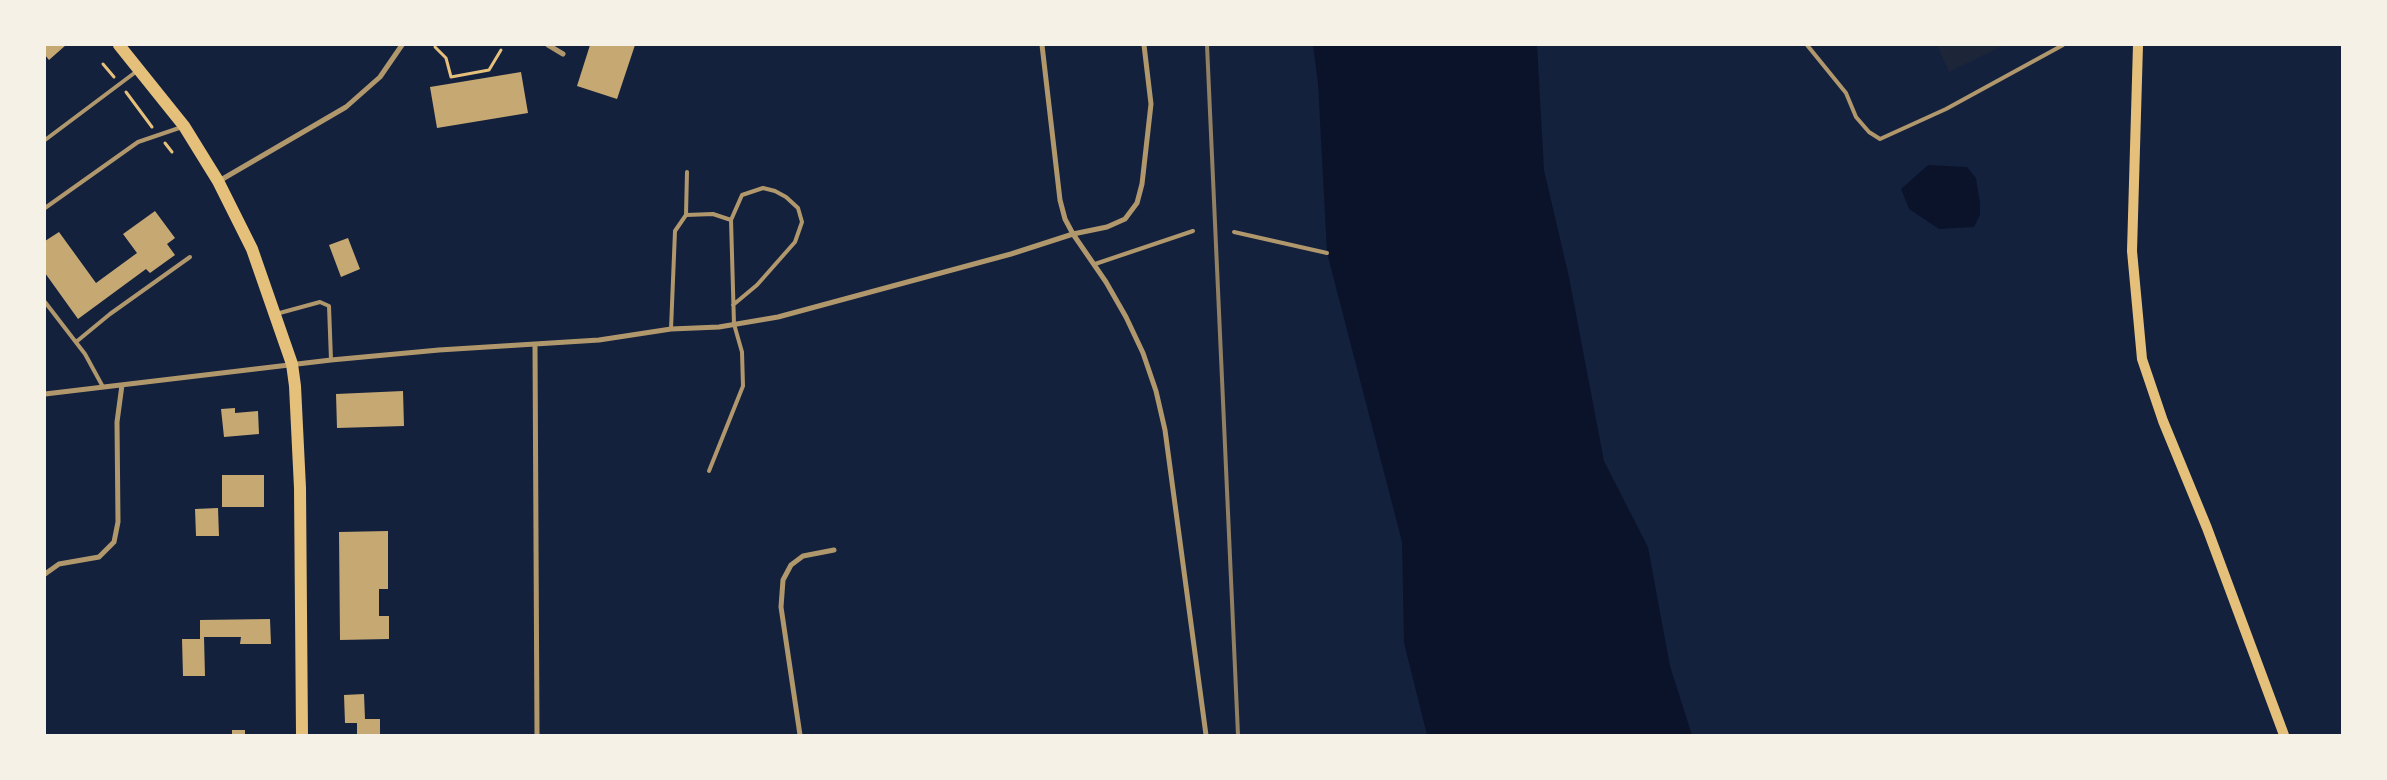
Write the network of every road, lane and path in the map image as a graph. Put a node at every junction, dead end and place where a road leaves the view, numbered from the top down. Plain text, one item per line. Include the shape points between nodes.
1 (119, 45) edge
2 (402, 45) edge
3 (548, 45) edge
4 (1042, 45) edge
5 (1144, 45) edge
6 (1807, 45) edge
7 (2063, 45) edge
8 (2138, 45) edge
9 (435, 47) dead end
10 (501, 50) dead end
11 (563, 54) dead end
12 (103, 64) dead end
13 (139, 69) junction
14 (120, 84) junction
15 (184, 126) junction
16 (158, 135) junction
17 (45, 140) edge
18 (172, 152) dead end
19 (687, 172) dead end
20 (218, 181) junction
21 (45, 208) edge
22 (686, 215) junction
23 (730, 220) junction
24 (1193, 231) dead end
25 (1234, 232) dead end
26 (1073, 234) junction
27 (1327, 253) dead end
28 (190, 257) dead end
29 (1095, 264) junction
30 (45, 302) edge
31 (733, 305) junction
32 (276, 314) junction
33 (734, 324) junction
34 (671, 329) junction
35 (76, 342) junction
36 (535, 344) junction
37 (331, 360) junction
38 (292, 364) junction
39 (122, 385) junction
40 (103, 387) junction
41 (45, 394) edge
42 (709, 471) dead end
43 (834, 550) dead end
44 (45, 574) edge
45 (302, 735) edge
46 (537, 735) edge
47 (800, 735) edge
48 (1206, 735) edge
49 (2284, 735) edge

1 - 13 main road
2 - 20 street via 380,77 346,107
3 - 11 street
4 - 26 street via 1060,200
5 - 26 street via 1151,104 1138,203 1125,219 1107,227
6 - 7 lane via 1846,93 1856,117 1880,139 1946,109
8 - 49 main road via 2132,251 2142,359
9 - 10 path via 446,58 451,77 489,70
12 - 14 path
13 - 14 lane
13 - 15 main road
14 - 16 path
14 - 17 lane
15 - 16 lane
15 - 20 main road
16 - 18 path
16 - 21 lane via 138,142
19 - 22 lane
20 - 32 main road via 252,249
22 - 23 lane via 713,214
22 - 34 lane via 675,231
23 - 31 lane
23 - 31 lane via 742,195 763,188 786,197 798,208 802,222 796,242 757,285
24 - 29 lane
25 - 27 lane
26 - 29 street
26 - 33 street via 1012,254 778,317
28 - 35 lane
29 - 48 street via 1143,353 1164,422
30 - 35 lane
31 - 33 lane
32 - 37 lane via 320,302 329,306
32 - 38 main road
33 - 34 street
33 - 42 lane via 742,352 743,386
34 - 36 street via 599,340
35 - 40 lane
36 - 37 street
36 - 46 street
37 - 38 street
38 - 39 street
38 - 45 main road via 300,488
39 - 40 street
39 - 44 street via 117,422 118,522 114,542 99,557 59,564
40 - 41 street
43 - 47 street via 803,556 791,565 783,580 781,606

